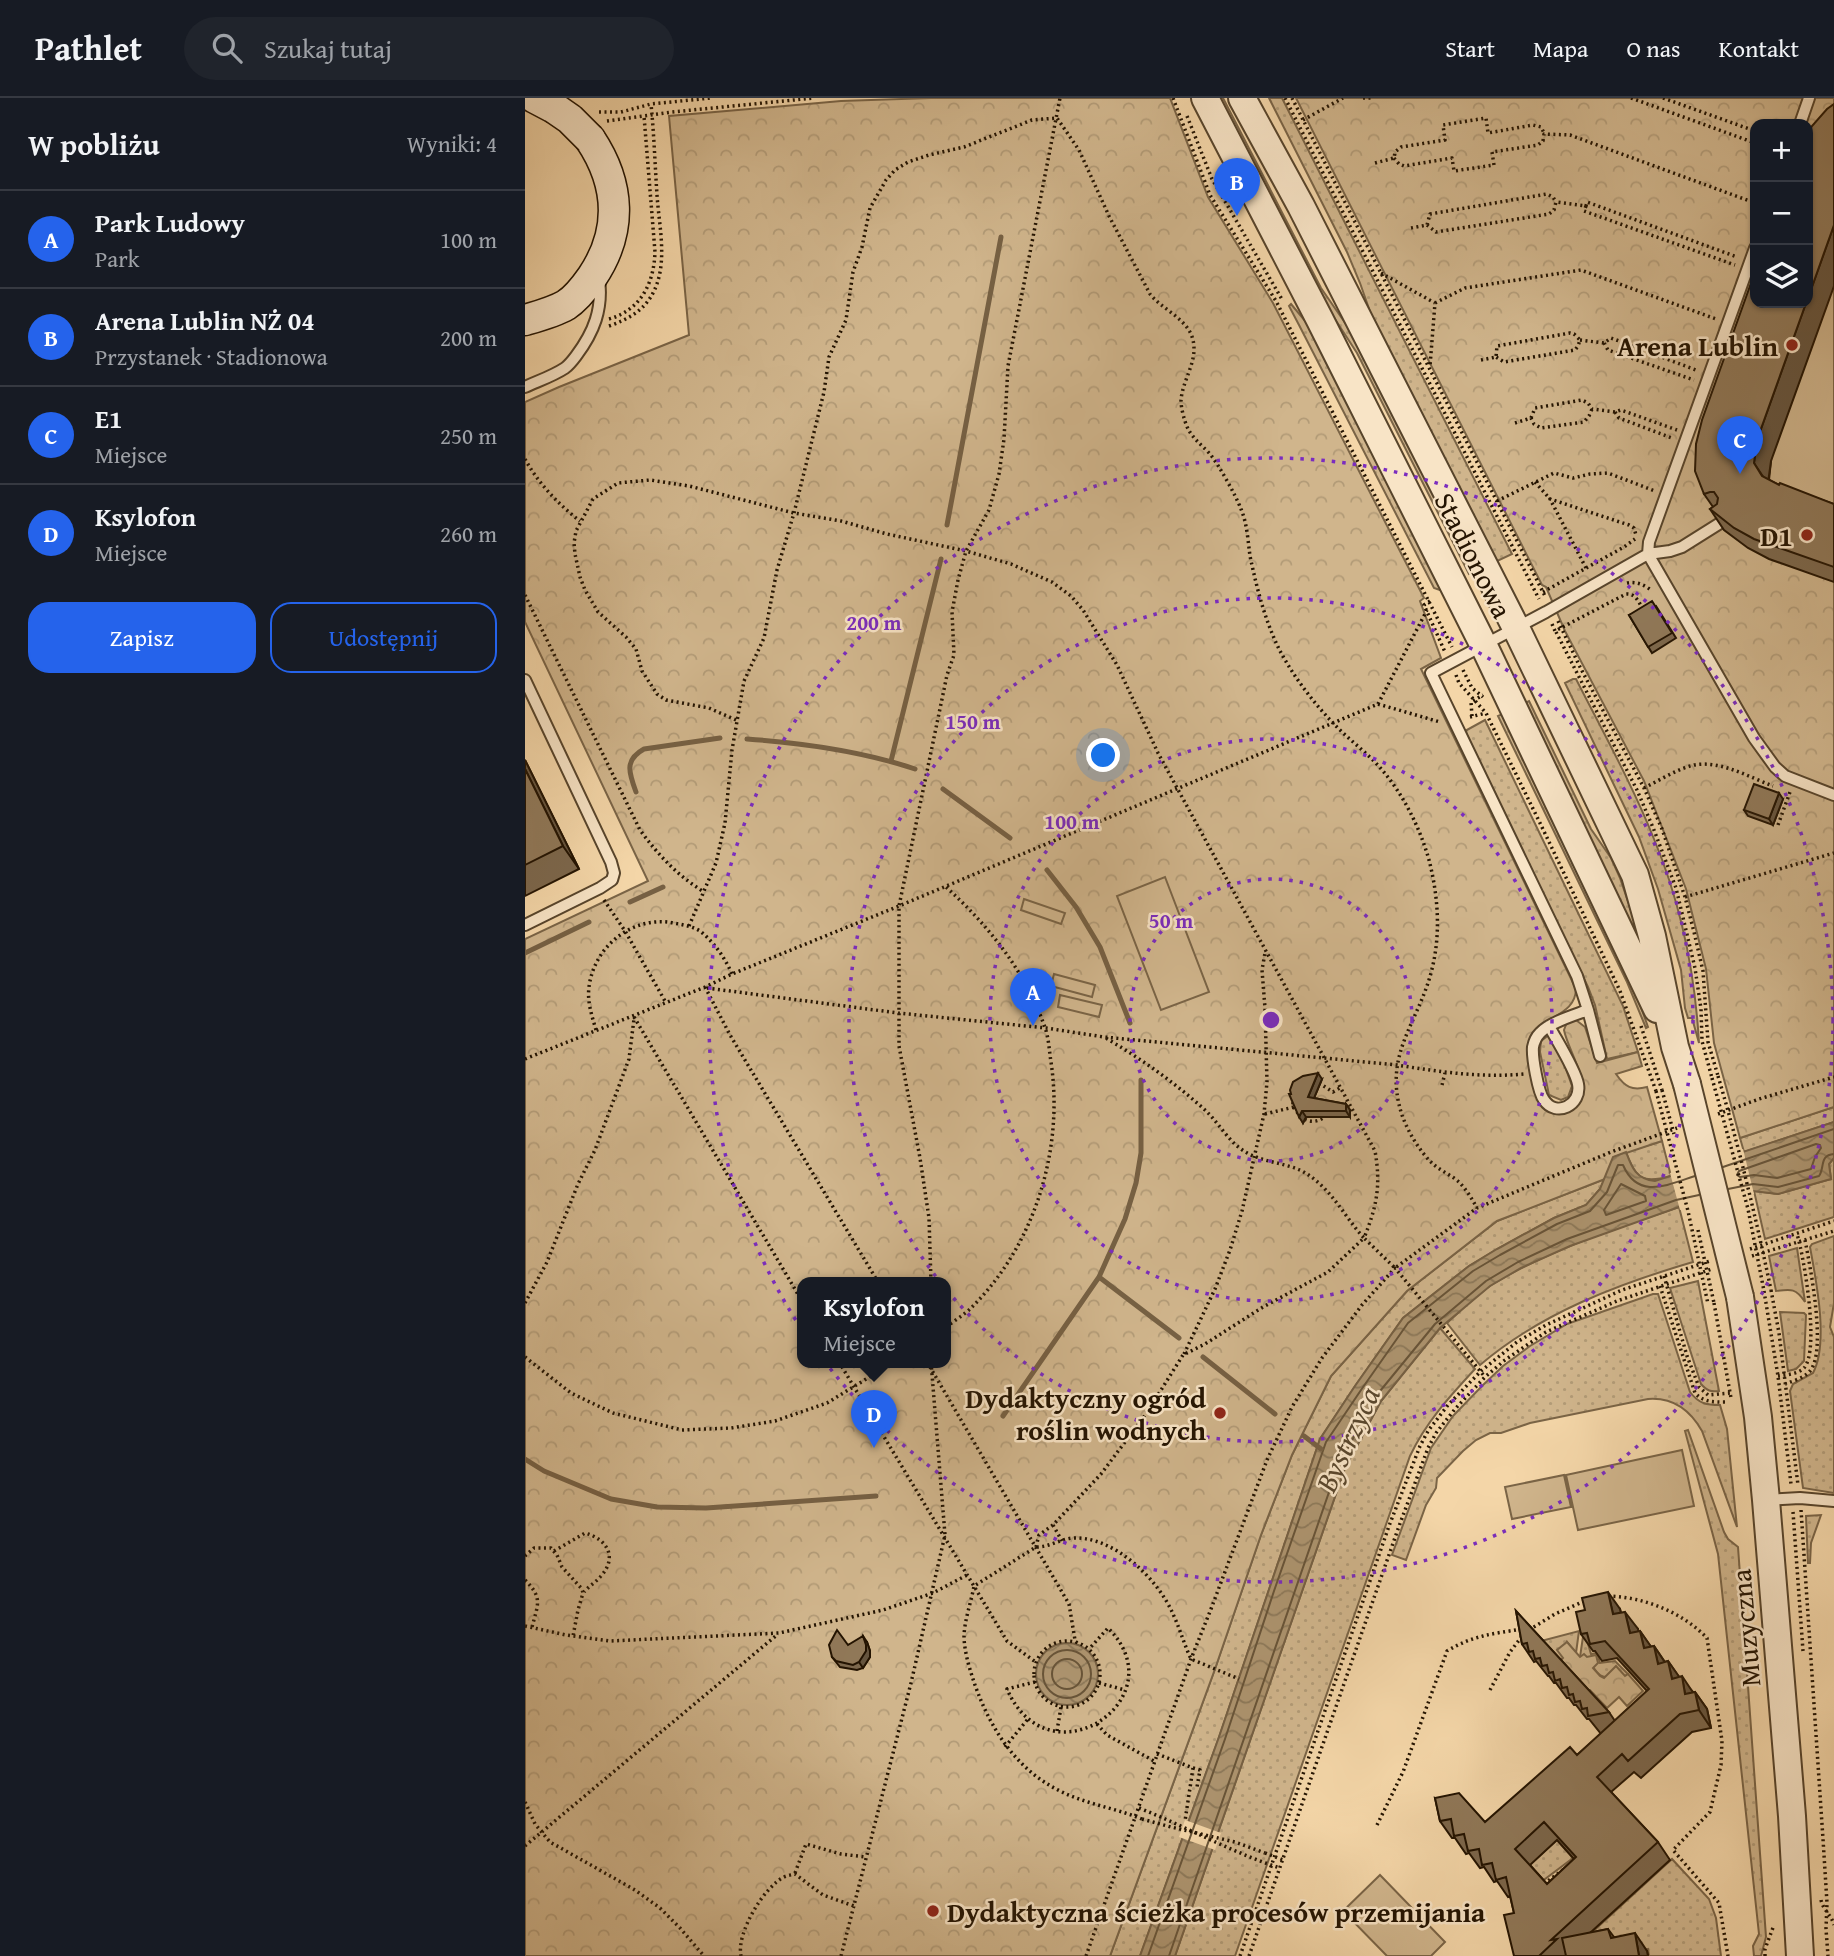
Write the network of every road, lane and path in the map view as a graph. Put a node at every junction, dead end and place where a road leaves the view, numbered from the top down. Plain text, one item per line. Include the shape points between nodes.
1 (711, 98) edge
2 (814, 98) edge
3 (1060, 98) edge
4 (1173, 98) edge
5 (1242, 98) edge
6 (1262, 98) edge
7 (1285, 98) edge
8 (1292, 98) edge
9 (1343, 98) edge
10 (1363, 98) edge
11 (1371, 98) edge
12 (1631, 98) edge
13 (1663, 98) edge
14 (1809, 98) edge
15 (544, 103) edge
16 (651, 104) junction
17 (1195, 104) edge
18 (652, 115) junction
19 (1058, 118) junction
20 (1802, 119) edge
21 (1303, 120) junction
22 (595, 125) junction
23 (1750, 129) edge
24 (1544, 134) junction
25 (1750, 141) edge
26 (1394, 158) junction
27 (1375, 163) dead end
28 (1750, 201) edge
29 (1556, 202) junction
30 (1301, 206) junction
31 (1586, 206) junction
32 (1427, 225) junction
33 (1411, 228) dead end
34 (1750, 262) edge
35 (597, 269) junction
36 (1380, 272) junction
37 (1435, 303) junction
38 (1286, 307) dead end
39 (525, 320) edge
40 (1728, 323) junction
41 (593, 329) junction
42 (1580, 340) junction
43 (1604, 343) junction
44 (1496, 357) junction
45 (1481, 360) dead end
46 (1429, 368) junction
47 (525, 387) edge
48 (1592, 409) junction
49 (1615, 412) junction
50 (1531, 418) junction
51 (1515, 423) dead end
52 (525, 459) edge
53 (1534, 481) junction
54 (1666, 495) junction
55 (1550, 499) junction
56 (1496, 501) junction
57 (794, 513) junction
58 (1725, 520) edge
59 (580, 521) junction
60 (966, 551) junction
61 (1648, 554) junction
62 (1586, 568) junction
63 (1622, 585) dead end
64 (1543, 592) junction
65 (525, 595) edge
66 (1659, 599) dead end
67 (1427, 610) dead end
68 (1549, 610) junction
69 (1649, 619) edge
70 (1516, 628) junction
71 (1560, 629) junction
72 (1484, 646) junction
73 (1454, 661) junction
74 (525, 680) edge
75 (1471, 702) dead end
76 (1378, 704) junction
77 (1486, 713) junction
78 (1472, 716) junction
79 (737, 720) junction
80 (1334, 723) junction
81 (1455, 724) junction
82 (1764, 774) dead end
83 (1767, 784) junction
84 (1179, 788) junction
85 (1644, 788) junction
86 (1779, 788) dead end
87 (1834, 795) edge
88 (1801, 796) dead end
89 (1778, 825) dead end
90 (1834, 853) edge
91 (946, 887) junction
92 (704, 892) junction
93 (1685, 897) junction
94 (604, 901) dead end
95 (899, 906) junction
96 (525, 925) edge
97 (689, 926) junction
98 (625, 931) junction
99 (1266, 950) junction
100 (732, 974) junction
101 (705, 988) junction
102 (666, 1002) junction
103 (1588, 1010) junction
104 (898, 1013) junction
105 (634, 1017) junction
106 (1549, 1026) junction
107 (1046, 1028) junction
108 (596, 1030) junction
109 (1104, 1037) junction
110 (1675, 1046) junction
111 (1266, 1053) junction
112 (1600, 1056) dead end
113 (525, 1059) edge
114 (1326, 1059) junction
115 (1397, 1065) junction
116 (1445, 1072) junction
117 (1532, 1073) dead end
118 (1313, 1079) edge
119 (1695, 1082) junction
120 (1442, 1085) dead end
121 (1341, 1088) junction
122 (1292, 1092) edge
123 (1333, 1092) junction
124 (1332, 1099) edge
125 (1332, 1106) edge
126 (1294, 1107) junction
127 (1264, 1114) junction
128 (1677, 1143) dead end
129 (1255, 1156) junction
130 (1576, 1166) dead end
131 (1477, 1208) junction
132 (1834, 1221) edge
133 (1697, 1224) dead end
134 (1834, 1231) edge
135 (1797, 1234) junction
136 (1364, 1238) junction
137 (1805, 1240) junction
138 (1799, 1242) junction
139 (1792, 1244) dead end
140 (1743, 1251) dead end
141 (1717, 1259) dead end
142 (1396, 1269) junction
143 (1664, 1276) junction
144 (875, 1277) edge
145 (931, 1277) edge
146 (1668, 1284) junction
147 (1660, 1286) junction
148 (797, 1293) edge
149 (1752, 1294) junction
150 (525, 1303) edge
151 (1711, 1304) junction
152 (951, 1323) edge
153 (1183, 1355) junction
154 (525, 1357) edge
155 (842, 1368) edge
156 (884, 1368) edge
157 (931, 1369) joint
158 (1481, 1371) junction
159 (1784, 1375) junction
160 (1778, 1376) dead end
161 (1485, 1377) junction
162 (1785, 1384) junction
163 (853, 1387) junction
164 (1730, 1393) junction
165 (1725, 1402) dead end
166 (1733, 1406) dead end
167 (1800, 1497) junction
168 (1766, 1500) junction
169 (1831, 1501) edge
170 (1053, 1525) junction
171 (945, 1535) junction
172 (1062, 1541) junction
173 (1036, 1547) junction
174 (554, 1550) junction
175 (525, 1556) edge
176 (967, 1575) junction
177 (525, 1580) edge
178 (974, 1586) junction
179 (583, 1593) junction
180 (933, 1593) junction
181 (1600, 1597) edge
182 (1590, 1600) edge
183 (525, 1626) edge
184 (532, 1627) junction
185 (1531, 1628) junction
186 (779, 1633) junction
187 (573, 1636) junction
188 (1077, 1643) junction
189 (1090, 1649) junction
190 (1191, 1660) junction
191 (1037, 1663) junction
192 (1239, 1679) dead end
193 (1035, 1682) junction
194 (1099, 1683) junction
195 (1125, 1690) junction
196 (1490, 1690) dead end
197 (1061, 1707) junction
198 (1028, 1719) junction
199 (1097, 1724) junction
200 (1057, 1731) junction
201 (1005, 1747) junction
202 (1157, 1754) junction
203 (1154, 1761) junction
204 (1193, 1768) junction
205 (1197, 1787) dead end
206 (525, 1802) edge
207 (1139, 1808) junction
208 (1136, 1816) junction
209 (1185, 1821) dead end
210 (1377, 1825) dead end
211 (541, 1833) junction
212 (525, 1846) edge
213 (866, 1857) junction
214 (1275, 1857) junction
215 (1283, 1860) junction
216 (1272, 1866) junction
217 (1568, 1866) edge
218 (1280, 1868) junction
219 (795, 1874) junction
220 (1544, 1884) edge
221 (854, 1906) junction
222 (1775, 1919) dead end
223 (704, 1956) edge
224 (741, 1956) edge
225 (841, 1956) edge
226 (1087, 1956) edge
227 (1240, 1956) edge
228 (1249, 1956) edge
229 (1728, 1956) edge
230 (1765, 1956) edge
231 (1800, 1956) edge
232 (1828, 1956) edge

1 - 16 path
2 - 18 path
3 - 19 path
4 - 73 path via 1210,195 1276,301 1430,601
5 - 30 street, Stadionowa
6 - 30 street, Stadionowa
7 - 68 path
8 - 21 path
9 - 21 path
10 - 11 path
12 - 25 path
13 - 23 path
14 - 20 lane
15 - 22 main road, bridge via 570,119
16 - 18 path
16 - 22 path
17 - 38 path via 1212,179
17 - 72 street, Stadionowa via 1314,308
18 - 22 path
18 - 41 path via 660,276 639,312 625,321
19 - 57 path via 1032,120 964,147 908,162 895,170 879,191 853,272 846,320 829,357
19 - 60 path via 1008,366 999,474 989,510
19 - 80 path via 1079,150 1150,294 1191,333 1191,371 1181,400 1185,421 1211,455 1242,510 1255,582 1282,654
21 - 36 path
22 - 35 main road via 614,215 607,250
24 - 26 path via 1538,145 1492,152 1494,165 1454,171 1452,158 1404,166
24 - 26 path via 1541,127 1533,125 1488,132 1486,118 1443,125 1445,140 1401,147
24 - 28 path via 1570,135
26 - 27 path
29 - 31 path
29 - 32 path via 1549,214 1436,232
29 - 32 path via 1547,194 1430,214
30 - 70 street, Stadionowa
31 - 31 path via 1587,202 1741,258 1738,267 1584,211
32 - 33 path
34 - 40 lane
35 - 39 main road via 566,304
35 - 41 lane via 601,297
36 - 37 path
36 - 46 path
37 - 40 path via 1465,288 1581,270
37 - 46 path
40 - 54 lane
41 - 47 lane via 567,367
42 - 43 path
42 - 44 path via 1575,350 1504,362
42 - 44 path via 1570,333 1497,346
43 - 43 path via 1608,350 1692,381 1699,377 1696,369 1611,338
44 - 45 path
46 - 56 path
48 - 49 path
48 - 50 path via 1582,400 1535,408
48 - 50 path via 1584,422 1541,428
49 - 49 path via 1621,410 1677,430 1674,438 1619,418
50 - 51 path
52 - 59 path via 561,506
53 - 54 path via 1554,473 1573,478 1608,473
53 - 55 path
53 - 56 path
54 - 61 lane
55 - 62 path
55 - 62 path via 1634,528 1636,537 1631,542
56 - 64 path
57 - 59 path via 650,480 618,483 605,490 593,499
57 - 60 path
57 - 79 path via 764,638 744,681
58 - 61 lane via 1682,547
59 - 79 path via 574,543 586,590 598,612 636,649 642,671 657,694
60 - 84 path via 1034,573 1071,596 1117,664
60 - 95 path via 952,612 954,655
61 - 68 lane
61 - 87 lane via 1775,767 1785,776
62 - 64 path
63 - 66 path via 1642,584
64 - 68 path
65 - 92 path via 640,830 658,855
67 - 76 path
68 - 70 lane
68 - 71 path via 1556,631
69 - 71 path via 1630,593
70 - 72 lane
70 - 110 street, Stadionowa via 1635,876
71 - 85 path
72 - 73 lane
72 - 110 street, Stadionowa
73 - 77 path via 1459,683
73 - 81 lane via 1431,673
74 - 96 lane via 614,873 600,888
75 - 78 path
76 - 80 path
76 - 81 path
77 - 78 path
77 - 151 path, bridge via 1620,991 1656,1091
78 - 81 path
79 - 92 path via 725,823
80 - 84 path
80 - 115 path via 1383,771 1402,797 1428,857 1436,890 1433,968
81 - 103 lane via 1577,976
82 - 83 path
83 - 85 path via 1707,764 1694,765
83 - 86 path
84 - 91 path
84 - 99 path
85 - 93 path
88 - 89 path via 1790,792
90 - 93 path
91 - 95 path
91 - 107 path via 1007,954
92 - 97 path
93 - 119 path via 1703,971 1709,1042
94 - 98 path
95 - 100 path
95 - 104 path
97 - 98 path via 661,921
97 - 100 path via 714,944
98 - 102 path
98 - 108 path via 594,966 589,1001
99 - 111 path via 1262,970
99 - 114 path
100 - 101 path
101 - 102 path
101 - 104 path
101 - 144 path
102 - 105 path
103 - 106 lane
103 - 112 lane
104 - 107 path
104 - 145 path via 899,1046 929,1218
105 - 108 path
105 - 148 path
105 - 150 path via 629,1059 547,1262
106 - 106 lane via 1578,1083 1574,1102 1561,1109 1543,1100 1534,1056 1538,1035
107 - 109 path
107 - 152 path via 1055,1087 1052,1144 1040,1195 1020,1242 999,1275 971,1309
108 - 113 path
109 - 111 path
109 - 129 path via 1175,1084 1241,1149
110 - 119 street, Stadionowa
111 - 114 path
111 - 127 path
114 - 115 path
114 - 121 path
115 - 116 path
115 - 131 path via 1396,1090 1412,1135 1433,1164 1459,1182
116 - 117 path via 1486,1076
116 - 120 path
118 - 123 path
119 - 128 path, bridge
119 - 149 street, Stadionowa, bridge
119 - 149 path, bridge via 1748,1209
119 - 159 path, bridge via 1736,1136 1772,1290
121 - 123 path
121 - 136 path via 1375,1151 1377,1198
122 - 126 path
123 - 124 path
125 - 126 path via 1320,1121 1312,1122 1298,1115
126 - 127 path
127 - 129 path
129 - 136 path via 1303,1172 1318,1182
129 - 153 path via 1230,1250
130 - 131 path
131 - 142 path
132 - 135 path
133 - 151 path, bridge
134 - 137 path
135 - 138 path
135 - 140 path
136 - 142 path
136 - 153 path via 1328,1272
137 - 138 path
137 - 162 path via 1816,1304 1815,1356 1811,1370
138 - 139 path
138 - 159 path via 1809,1299 1810,1341 1805,1367
141 - 143 path
142 - 158 path
142 - 190 path via 1343,1328 1292,1407 1267,1460
143 - 146 path
143 - 158 path via 1562,1316 1517,1342
146 - 147 path
146 - 164 path via 1699,1387 1707,1395
147 - 161 path via 1546,1332
147 - 165 path via 1695,1393 1707,1401
149 - 168 street, Muzyczna
151 - 164 path
153 - 170 path via 1101,1474
154 - 163 path via 571,1393 613,1413 683,1430 775,1421 827,1403
155 - 163 path
156 - 163 path
157 - 171 path
157 - 173 path
158 - 161 path
158 - 214 path via 1438,1418 1420,1446
159 - 160 path
159 - 162 path
161 - 215 path via 1444,1421 1427,1448
162 - 167 path
163 - 171 path
164 - 166 path
167 - 168 lane
167 - 169 lane
167 - 232 path
168 - 231 street, Muzyczna
170 - 172 path
170 - 173 path via 1039,1535
171 - 176 path
171 - 180 path
172 - 173 path
172 - 190 path via 1072,1538 1101,1543 1133,1562 1156,1585 1172,1611
173 - 178 path
173 - 188 path via 1069,1604
174 - 175 path via 534,1548
174 - 179 path
174 - 179 path via 585,1534 608,1548 608,1567
176 - 178 path
176 - 180 path
177 - 184 path via 537,1597
178 - 191 path via 1007,1641
178 - 201 path via 964,1635 966,1656 983,1707
179 - 187 path
180 - 186 path via 883,1610
180 - 213 path
181 - 229 path via 1650,1603 1707,1638 1722,1741 1721,1765 1710,1812 1673,1850 1719,1903
182 - 185 path
183 - 184 path
184 - 187 path
185 - 196 path via 1515,1644
185 - 210 path via 1483,1634 1447,1651 1403,1772
186 - 187 path via 610,1641
186 - 211 path
188 - 189 path
188 - 191 path via 1055,1644
189 - 194 path via 1099,1667
189 - 195 path via 1108,1628 1116,1636 1128,1663
190 - 192 path
190 - 202 path
191 - 193 path
193 - 197 path via 1049,1702
193 - 198 path via 1007,1689
194 - 195 path
194 - 197 path via 1087,1700
195 - 199 path via 1114,1710
197 - 200 path
198 - 200 path
198 - 201 path
199 - 200 path
199 - 203 path via 1107,1735
201 - 208 path via 1042,1782
202 - 203 path
202 - 204 path
203 - 207 path
204 - 205 path via 1199,1770
204 - 209 path
206 - 211 path
207 - 208 path
207 - 216 path, bridge
208 - 214 path, bridge
208 - 226 path
211 - 212 path
211 - 223 path via 635,1889 660,1908
213 - 219 path via 806,1844
213 - 221 path
214 - 215 path
214 - 216 path
215 - 218 path
216 - 218 path
216 - 227 path
217 - 220 path
218 - 228 path
219 - 221 path via 823,1895
219 - 224 path via 783,1877 765,1894 743,1932
221 - 225 path
222 - 230 path

